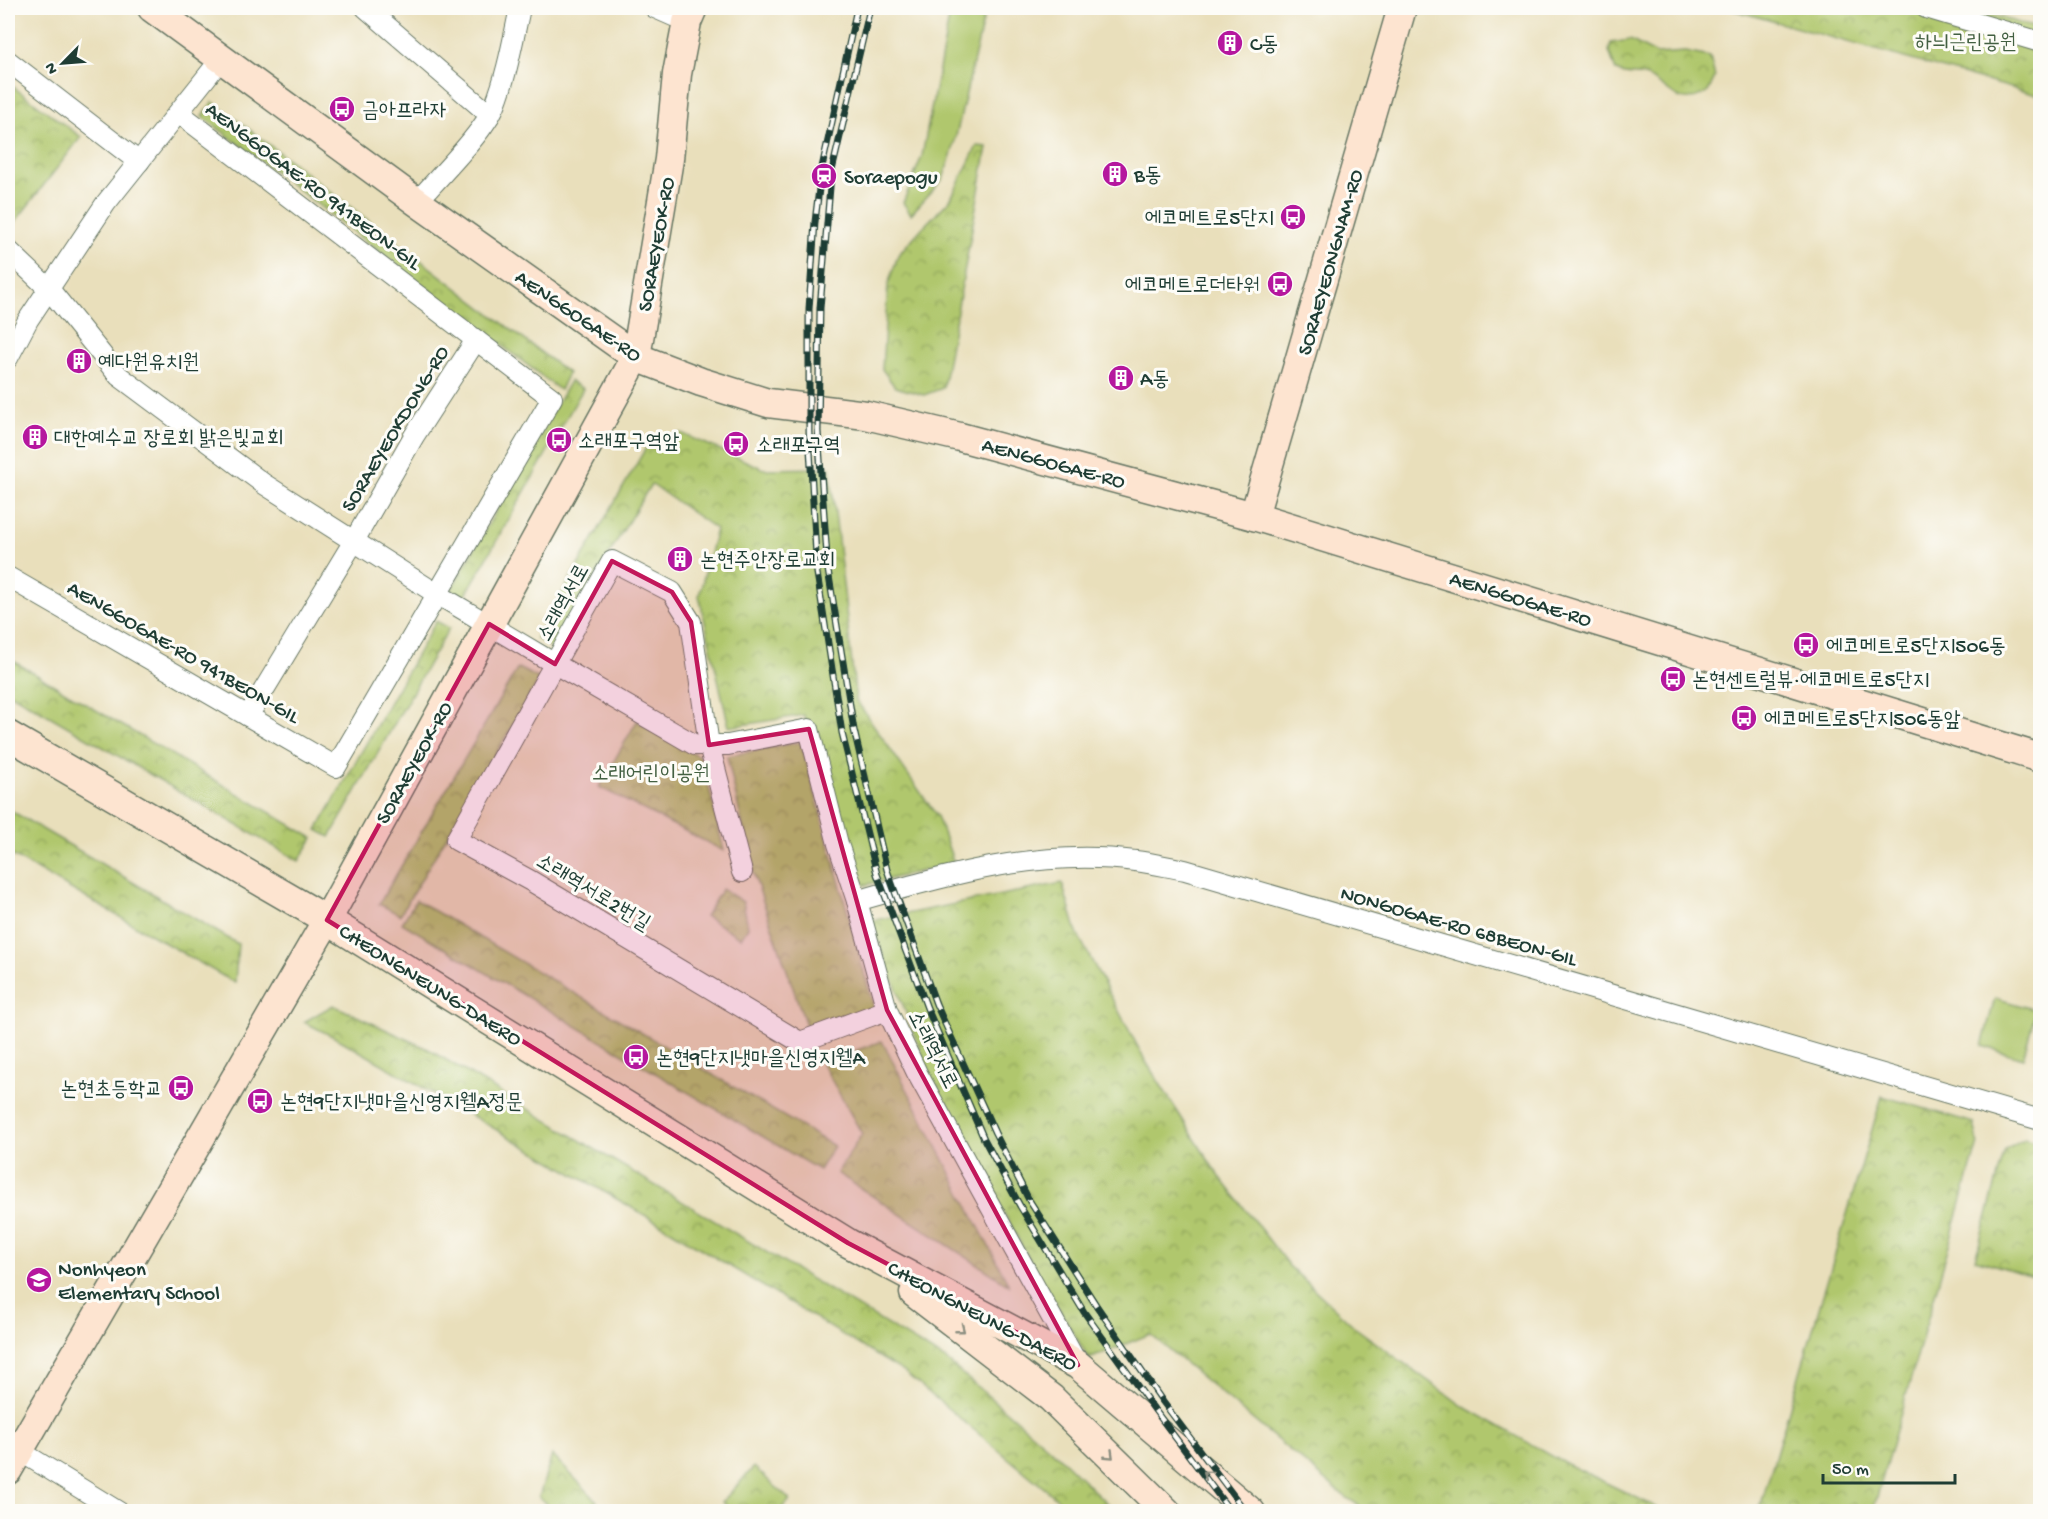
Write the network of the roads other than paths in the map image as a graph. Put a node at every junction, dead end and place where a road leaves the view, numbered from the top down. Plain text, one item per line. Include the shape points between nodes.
1 (152, 8) edge
2 (366, 8) edge
3 (520, 8) edge
4 (655, 8) edge
5 (1402, 8) edge
6 (1926, 8) edge
7 (690, 15) edge
8 (2040, 42) edge
9 (221, 59) junction
10 (8, 61) edge
11 (179, 112) junction
12 (490, 115) junction
13 (140, 162) junction
14 (417, 202) junction
15 (8, 250) edge
16 (49, 289) junction
17 (476, 340) junction
18 (636, 357) junction
19 (8, 358) edge
20 (1254, 516) junction
21 (354, 541) junction
22 (8, 576) edge
23 (437, 594) junction
24 (489, 624) junction
25 (555, 664) junction
26 (248, 716) junction
27 (8, 735) edge
28 (709, 745) junction
29 (2040, 758) edge
30 (336, 767) joint
31 (742, 872) dead end
32 (857, 900) junction
33 (327, 920) junction
34 (887, 1011) junction
35 (2040, 1120) edge
36 (848, 1243) junction
37 (1078, 1365) junction
38 (11, 1455) edge
39 (119, 1512) edge
40 (1167, 1512) edge
41 (1251, 1512) edge

1 - 9 street, AENGGOGAE-RO
2 - 12 street
3 - 12 street
4 - 7 street
5 - 20 street, SORAEYEONGNAM-RO
6 - 8 street
7 - 18 street, SORAEYEOK-RO via 677,74 669,159
9 - 11 street, AENGGOGAE-RO 941BEON-GIL
9 - 14 street, AENGGOGAE-RO
10 - 13 street
11 - 13 street, AENGGOGAE-RO 941BEON-GIL
11 - 17 street, AENGGOGAE-RO 941BEON-GIL
12 - 14 street
13 - 16 street, AENGGOGAE-RO 941BEON-GIL via 106,203
14 - 18 street, AENGGOGAE-RO
15 - 16 street
16 - 19 street, AENGGOGAE-RO 941BEON-GIL
16 - 21 street, SORAEYEOKDONG-RO via 119,376 264,484
17 - 21 street, SORAEYEOKDONG-RO via 414,436
17 - 23 street, SORAEYEOKDONG-RO via 552,398
18 - 20 street, AENGGOGAE-RO via 768,403 866,415
18 - 24 street, SORAEYEOK-RO
20 - 29 street, AENGGOGAE-RO
21 - 23 street, SORAEYEOKDONG-RO
21 - 26 street, SORAEYEOKDONG-RO
22 - 26 street, AENGGOGAE-RO 941BEON-GIL
23 - 24 street, SORAEYEOKDONG-RO
23 - 30 street, SORAEYEOKDONG-RO
24 - 25 street, SORAEYEOKDONG-RO
24 - 33 street, SORAEYEOK-RO
25 - 28 street, SORAEYEOKDONG-RO via 695,745
25 - 28 street, 소래역서로 via 612,561 672,591 691,622
25 - 34 street, 소래역서로2번길 via 456,840 800,1042
26 - 30 street, AENGGOGAE-RO 941BEON-GIL
27 - 33 street, CHEONGNEUNG-DAERO
28 - 31 street, 소래역서로
28 - 32 street, 소래역서로 via 728,745 809,729 838,844
32 - 34 street, 소래역서로
32 - 35 street, NONGOGAE-RO 68BEON-GIL via 1014,863 1077,858 1134,860 1185,870
33 - 36 street, CHEONGNEUNG-DAERO
33 - 38 street, SORAEYEOK-RO
34 - 37 street, 소래역서로 via 917,1073
36 - 37 street, CHEONGNEUNG-DAERO
36 -> 40 street, CHEONGNEUNG-DAERO via 1051,1398
41 -> 37 street, CHEONGNEUNG-DAERO
38 - 39 street

